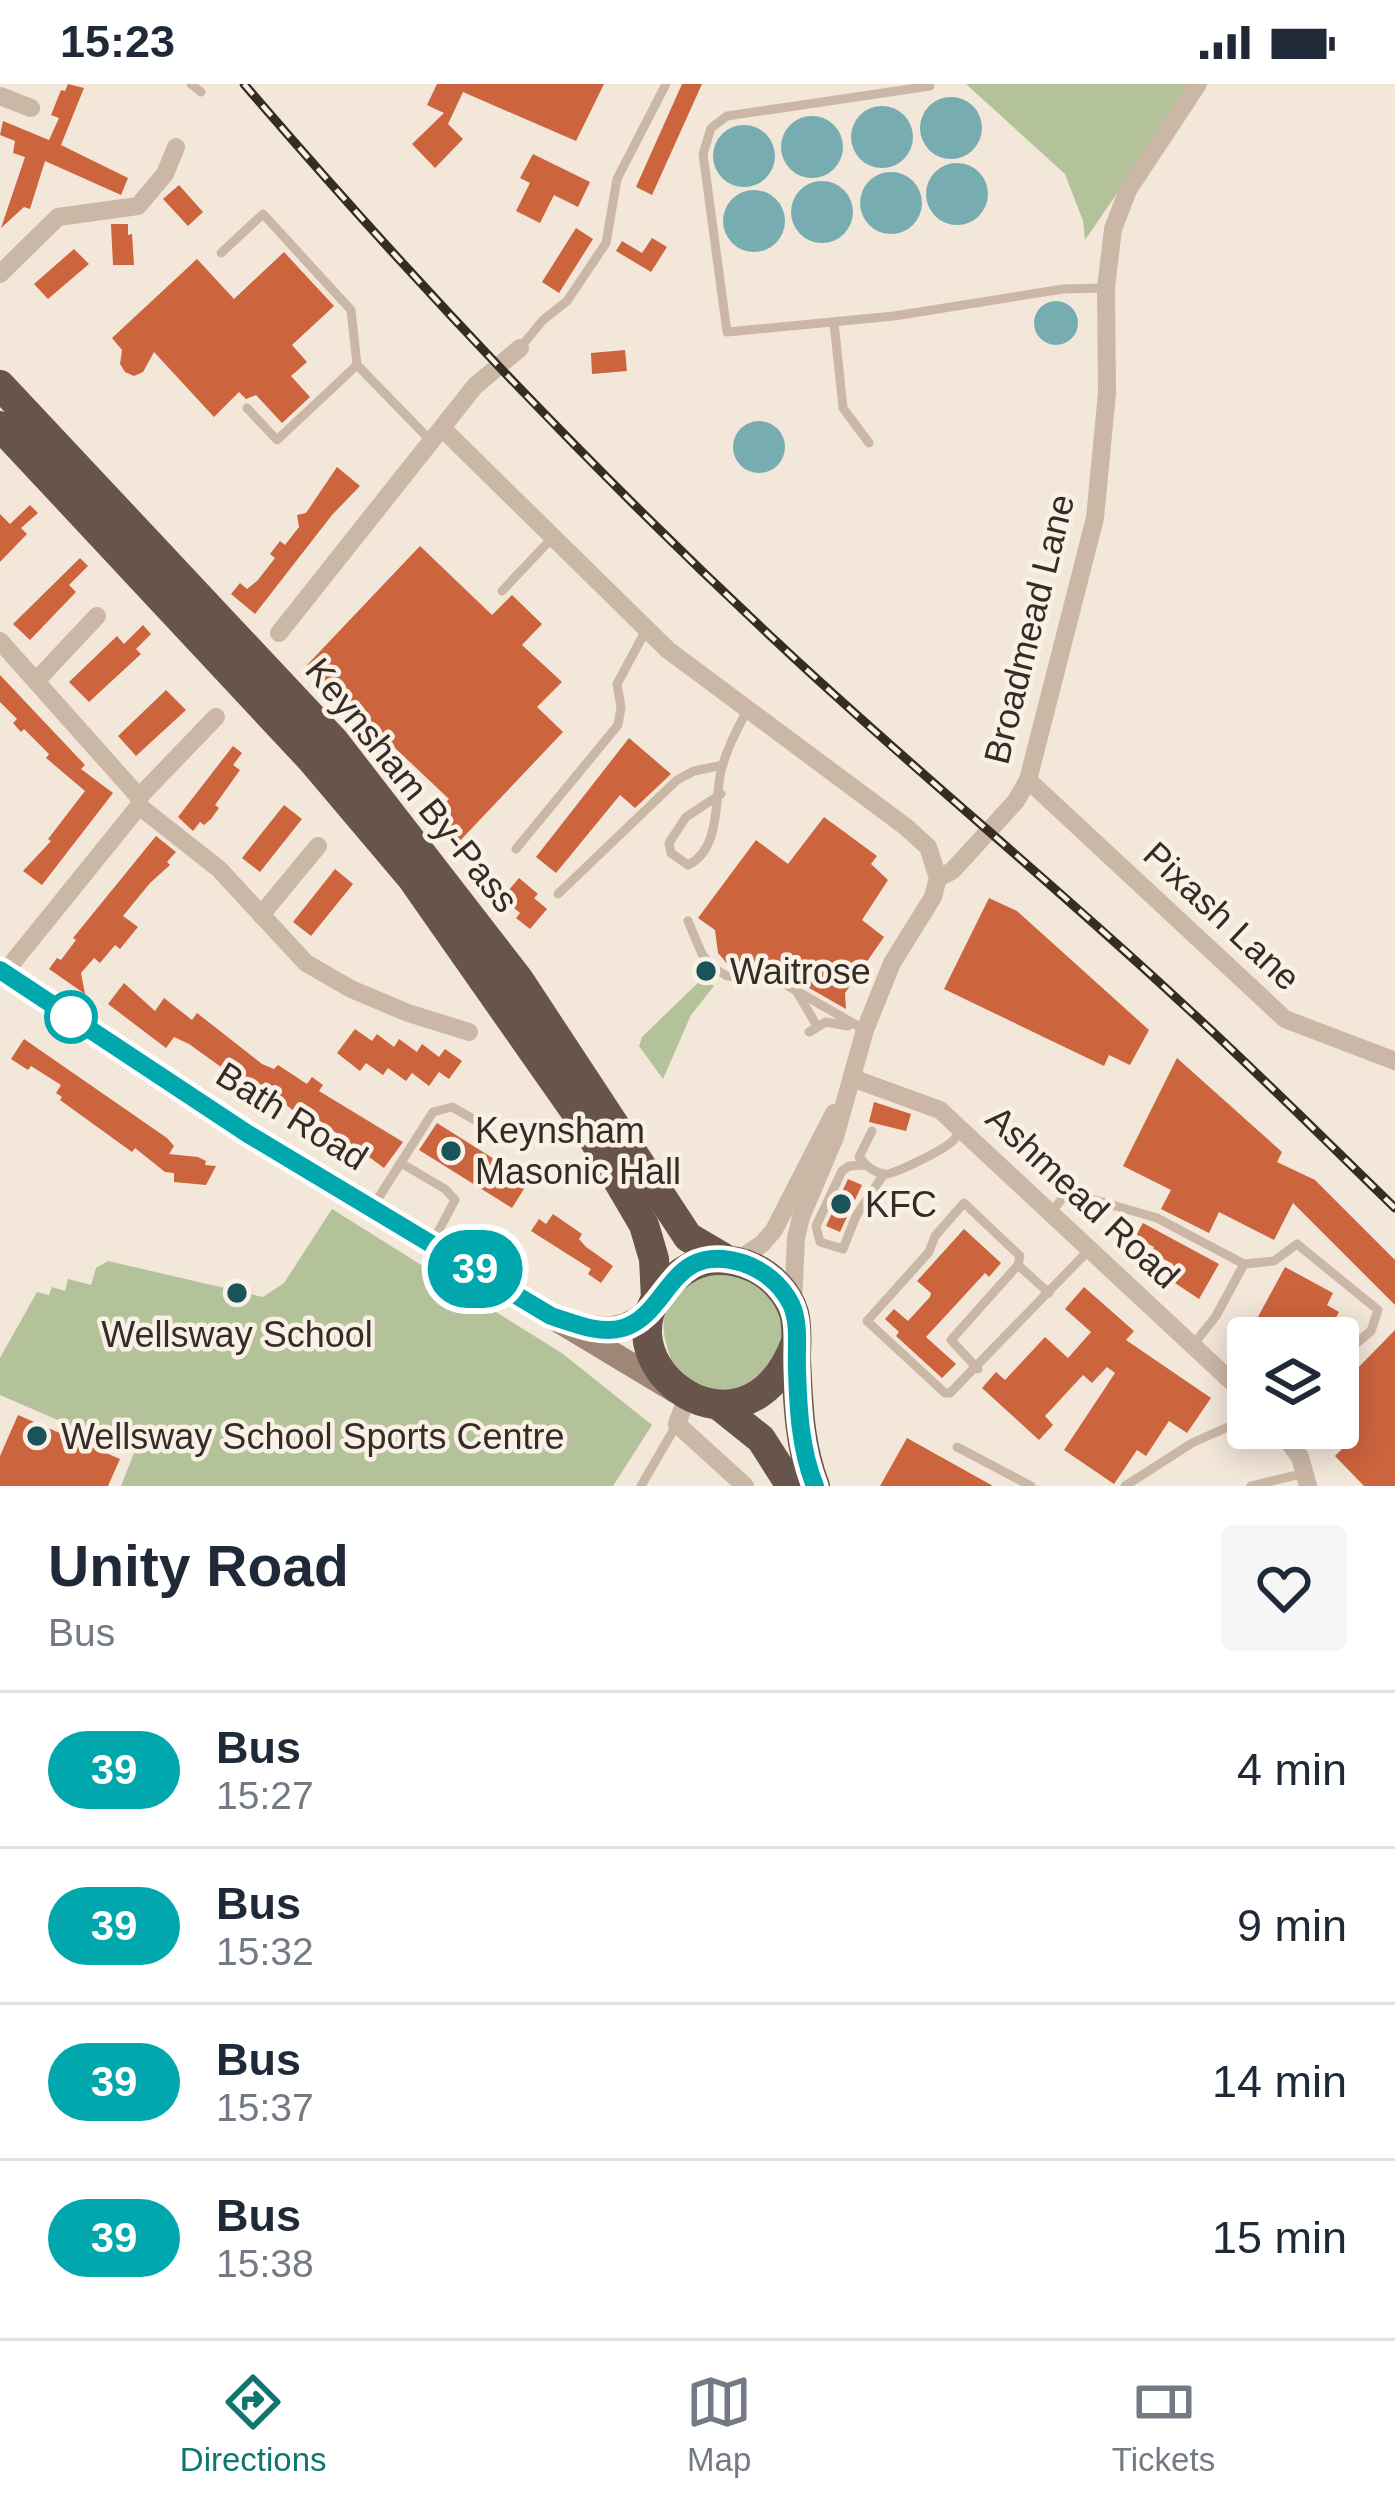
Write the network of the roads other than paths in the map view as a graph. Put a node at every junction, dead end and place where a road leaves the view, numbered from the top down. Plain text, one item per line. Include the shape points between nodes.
1 (190, 84) edge
2 (666, 84) edge
3 (1198, 84) edge
4 (930, 86) edge
5 (201, 92) dead end
6 (0, 96) edge
7 (31, 108) dead end
8 (176, 147) dead end
9 (220, 253) dead end
10 (0, 274) edge
11 (1106, 288) junction
12 (834, 322) junction
13 (520, 348) joint
14 (357, 365) junction
15 (0, 385) edge
16 (248, 408) dead end
17 (0, 426) edge
18 (437, 435) junction
19 (869, 443) dead end
20 (553, 537) junction
21 (502, 591) dead end
22 (97, 616) dead end
23 (646, 630) junction
24 (279, 634) dead end
25 (2, 646) edge
26 (36, 680) junction
27 (747, 710) junction
28 (216, 717) dead end
29 (723, 765) junction
30 (1028, 780) junction
31 (721, 794) junction
32 (139, 801) junction
33 (318, 846) dead end
34 (516, 849) dead end
35 (938, 878) junction
36 (558, 894) dead end
37 (261, 915) junction
38 (688, 921) dead end
39 (2, 971) edge
40 (793, 988) junction
41 (458, 1023) dead end
42 (866, 1030) junction
43 (1395, 1061) edge
44 (850, 1082) junction
45 (489, 1128) dead end
46 (962, 1129) junction
47 (872, 1131) dead end
48 (401, 1162) junction
49 (866, 1166) junction
50 (884, 1174) junction
51 (373, 1208) junction
52 (1052, 1212) junction
53 (432, 1243) junction
54 (1089, 1250) junction
55 (732, 1260) junction
56 (1244, 1264) junction
57 (1018, 1265) junction
58 (1049, 1293) junction
59 (654, 1303) junction
60 (793, 1308) junction
61 (551, 1316) junction
62 (1359, 1341) edge
63 (796, 1342) junction
64 (1192, 1346) junction
65 (977, 1369) junction
66 (1227, 1378) edge
67 (680, 1405) junction
68 (722, 1407) junction
69 (1227, 1427) edge
70 (957, 1447) dead end
71 (1294, 1449) edge
72 (1306, 1479) edge
73 (1282, 1483) edge
74 (641, 1486) edge
75 (746, 1486) edge
76 (791, 1486) edge
77 (814, 1486) edge
78 (1031, 1486) edge
79 (1125, 1486) edge
80 (1251, 1486) edge

1 - 5 lane
2 - 13 lane via 617,179 606,243 567,301
3 - 11 street, Broadmead Lane via 1128,190 1112,229
4 - 12 lane via 727,116 705,142 724,328
6 - 7 street
8 - 10 street via 138,206 58,217
9 - 14 lane via 263,214 352,310
11 - 12 lane
11 - 30 street, Broadmead Lane via 1107,394 1095,518
12 - 19 lane via 843,408
13 - 18 street
14 - 16 lane via 277,440
14 - 18 lane
15 - 55 highway, Keynsham By-Pass via 334,741 519,980 688,1237
17 - 59 highway, Keynsham By-Pass via 411,877 587,1129 644,1225
18 - 20 street
18 - 24 street
20 - 21 lane
20 - 23 street
22 - 26 street
23 - 27 street
23 - 34 lane via 617,684 618,724
25 - 26 street
26 - 32 street
27 - 29 lane
27 - 35 street via 906,827 928,847
28 - 32 street
29 - 31 lane
29 - 36 lane via 676,780
30 - 35 street, Broadmead Lane
30 - 43 street, Pixash Lane via 1285,1019
31 - 31 lane via 699,859 683,863 670,843 686,818
32 - 37 street
32 - 39 street
33 - 37 street
35 - 42 street, Broadmead Lane
37 - 41 street via 321,972 408,1013
38 - 40 lane via 712,967 737,980
39 - 51 main road, Bath Road
40 - 42 lane
40 - 42 lane via 813,1029 826,1022
42 - 44 street, Broadmead Lane
44 - 46 street, Ashmead Road via 919,1100
44 - 55 street, Broadmead Lane via 774,1230
44 - 60 street, Broadmead Lane via 801,1216
45 - 48 lane via 440,1108
46 - 50 lane via 951,1144
46 - 52 street, Ashmead Road
47 - 49 lane via 859,1156
48 - 51 lane
48 - 53 lane via 454,1200
49 - 50 lane
49 - 50 lane via 842,1172 816,1226 820,1242 843,1249
51 - 53 main road, Bath Road
52 - 54 street, Ashmead Road
52 - 56 lane via 1068,1192 1157,1218
53 - 61 main road, Bath Road
54 - 58 lane
54 - 64 street, Ashmead Road
55 - 59 highway via 690,1267
55 - 60 highway via 764,1273
56 - 62 lane via 1274,1261 1297,1244 1378,1310
56 - 64 lane
57 - 58 lane
57 - 65 lane via 951,1340
57 - 65 lane via 1020,1256 964,1203 867,1321 945,1394
58 - 65 lane
59 - 61 main road, Bath Road via 617,1330
59 - 67 highway via 650,1355
60 - 63 highway
61 - 67 main road, Bath Road
63 - 68 highway via 772,1385
63 - 77 highway
64 - 66 street, Ashmead Road
67 - 68 highway
67 - 74 lane
67 - 75 street
68 - 76 highway via 760,1439
69 - 79 lane
70 - 78 lane
71 - 72 street
72 - 73 lane
73 - 80 lane

